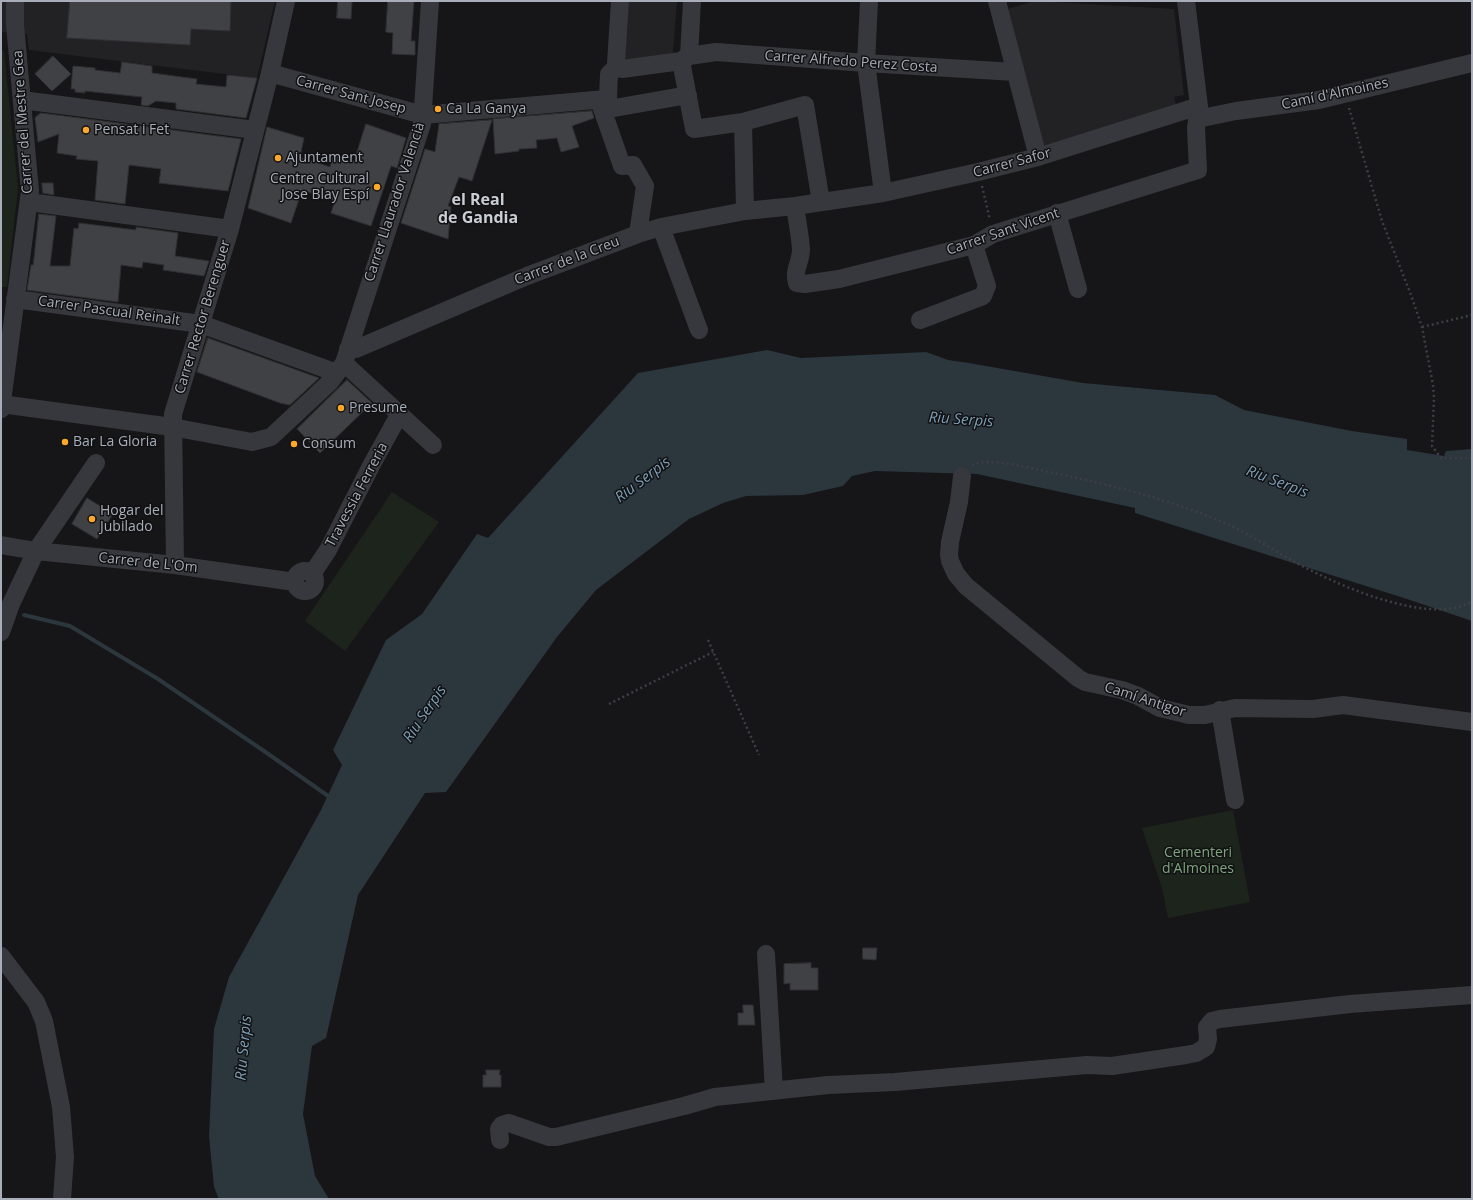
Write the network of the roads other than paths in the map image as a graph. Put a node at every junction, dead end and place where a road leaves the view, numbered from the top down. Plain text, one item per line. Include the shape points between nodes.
1 (15, 1) edge
2 (286, 1) edge
3 (430, 1) edge
4 (620, 1) edge
5 (692, 1) edge
6 (869, 1) edge
7 (997, 1) edge
8 (1186, 1) edge
9 (9, 42) edge
10 (685, 58) junction
11 (866, 63) junction
12 (1472, 63) edge
13 (618, 66) junction
14 (1015, 72) junction
15 (270, 73) junction
16 (688, 95) junction
17 (22, 100) junction
18 (601, 105) junction
19 (1198, 112) junction
20 (423, 115) junction
21 (743, 122) junction
22 (255, 130) junction
23 (1038, 157) junction
24 (883, 193) junction
25 (29, 202) junction
26 (821, 202) junction
27 (795, 206) junction
28 (745, 211) junction
29 (1057, 213) junction
30 (661, 227) junction
31 (230, 229) junction
32 (638, 234) junction
33 (974, 245) junction
34 (1078, 289) dead end
35 (15, 299) junction
36 (920, 320) dead end
37 (202, 324) junction
38 (699, 330) dead end
39 (343, 362) junction
40 (1, 406) edge
41 (399, 415) junction
42 (172, 427) junction
43 (433, 445) dead end
44 (96, 463) dead end
45 (962, 476) road end
46 (1, 544) edge
47 (36, 551) junction
48 (175, 565) junction
49 (295, 582) joint
50 (1, 632) edge
51 (1220, 710) junction
52 (1472, 722) edge
53 (1235, 800) dead end
54 (766, 954) dead end
55 (1, 956) edge
56 (1472, 995) edge
57 (774, 1091) junction
58 (500, 1140) dead end
59 (59, 1197) edge

1 - 9 street, Carrer del Mestre Gea
2 - 15 street, Carrer Rector Berenguer
3 - 20 street, Carrer Llaurador Valencià
4 - 13 street via 616,63
5 - 10 street
6 - 11 street
7 - 14 street
8 - 19 street
9 - 17 street, Carrer del Mestre Gea
10 - 11 street, Carrer Alfredo Perez Costa via 716,52
10 - 13 street, Carrer Alfredo Perez Costa via 622,69
10 - 16 street
11 - 14 street, Carrer Alfredo Perez Costa
11 - 24 street
12 - 19 street, Camí d'Almoines via 1319,100 1236,111
13 - 18 street via 610,74 608,98
14 - 23 street
15 - 20 street, Carrer Sant Josep
15 - 22 street, Carrer Rector Berenguer
16 - 18 street, Carrer Sant Josep
16 - 21 street via 694,129
17 - 22 street
17 - 25 street, Carrer del Mestre Gea via 30,182
18 - 20 street, Carrer Sant Josep
18 - 32 street via 622,166 633,165 645,186
19 - 23 street, Carrer Safor
19 - 29 street, Carrer Sant Vicent via 1198,170
20 - 39 street, Carrer Llaurador Valencià
21 - 26 street via 805,105
21 - 28 street
22 - 31 street, Carrer Rector Berenguer
23 - 24 street, Carrer Safor
24 - 26 street, Carrer Safor
25 - 31 street
25 - 35 street, Carrer del Mestre Gea
26 - 27 street, Carrer Safor
27 - 28 street, Carrer de la Creu
27 - 33 street, Carrer Sant Vicent via 800,249 795,275 797,283 839,279
28 - 30 street, Carrer de la Creu
29 - 33 street, Carrer Sant Vicent via 993,234
29 - 34 street
30 - 32 street, Carrer de la Creu
30 - 38 street
31 - 37 street, Carrer Rector Berenguer
32 - 39 street, Carrer de la Creu via 527,276 356,349
33 - 36 street via 987,286 983,296
35 - 37 street, Carrer Pascual Reinalt
35 - 40 street, Carrer del Mestre Gea
37 - 39 street, Carrer Pascual Reinalt
37 - 42 street, Carrer Rector Berenguer via 173,414
39 - 41 street
39 - 42 street via 327,385 271,437 252,442
40 - 42 street
41 - 43 street
41 - 49 street, Travessia Ferreria via 328,550 312,574 305,571 298,574
42 - 48 street, Carrer Rector Berenguer
44 - 47 street
45 - 51 street, Camí Antigor via 949,555 956,574 966,586 1085,682 1122,690 1160,708 1181,714 1205,714
46 - 47 street, Carrer de L'Om
47 - 48 street, Carrer de L'Om
47 - 50 street
48 - 49 street, Carrer de L'Om
51 - 52 street, Camí Antigor via 1313,709 1343,705
51 - 53 street
54 - 57 street
55 - 59 street via 36,1002 44,1021 61,1107 65,1157
56 - 57 street via 1350,1004 1220,1019 1212,1021 1206,1027 1208,1044 1201,1051 1124,1064
57 - 58 street via 715,1097 556,1137 505,1123 499,1129

